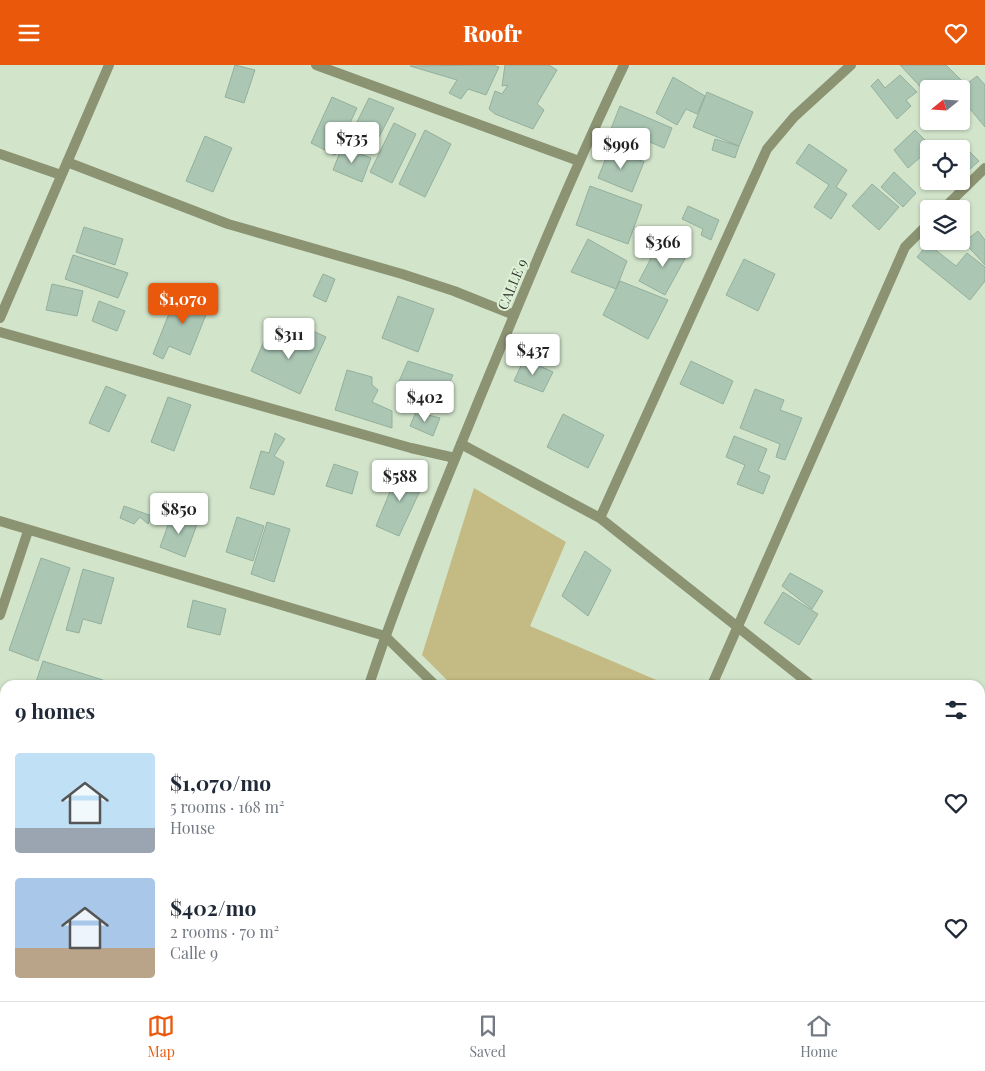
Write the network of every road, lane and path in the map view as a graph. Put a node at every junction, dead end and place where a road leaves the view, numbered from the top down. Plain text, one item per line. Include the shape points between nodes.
1 (109, 65) edge
2 (316, 65) edge
3 (624, 65) edge
4 (851, 65) edge
5 (0, 154) edge
6 (579, 161) junction
7 (67, 162) junction
8 (985, 167) edge
9 (61, 175) junction
10 (952, 200) edge
11 (920, 232) edge
12 (514, 315) junction
13 (0, 318) edge
14 (0, 332) edge
15 (461, 443) junction
16 (455, 458) junction
17 (600, 518) junction
18 (0, 521) edge
19 (28, 531) junction
20 (0, 615) edge
21 (736, 628) junction
22 (385, 636) junction
23 (371, 680) edge
24 (430, 680) edge
25 (714, 680) edge
26 (804, 680) edge

1 - 7 street
2 - 6 street
3 - 6 street, CALLE 9
4 - 17 street via 794,117 767,149
5 - 9 street
6 - 12 street, CALLE 9
7 - 9 street
7 - 12 street via 228,224 402,274
8 - 10 street
9 - 13 street
11 - 21 street via 905,247
12 - 15 street, CALLE 9
14 - 16 street
15 - 16 street, CALLE 9
15 - 17 street
16 - 22 street, CALLE 9
17 - 21 street
18 - 19 street
19 - 20 street
19 - 22 street
21 - 25 street
21 - 26 street
22 - 23 street, CALLE 9
22 - 24 street

